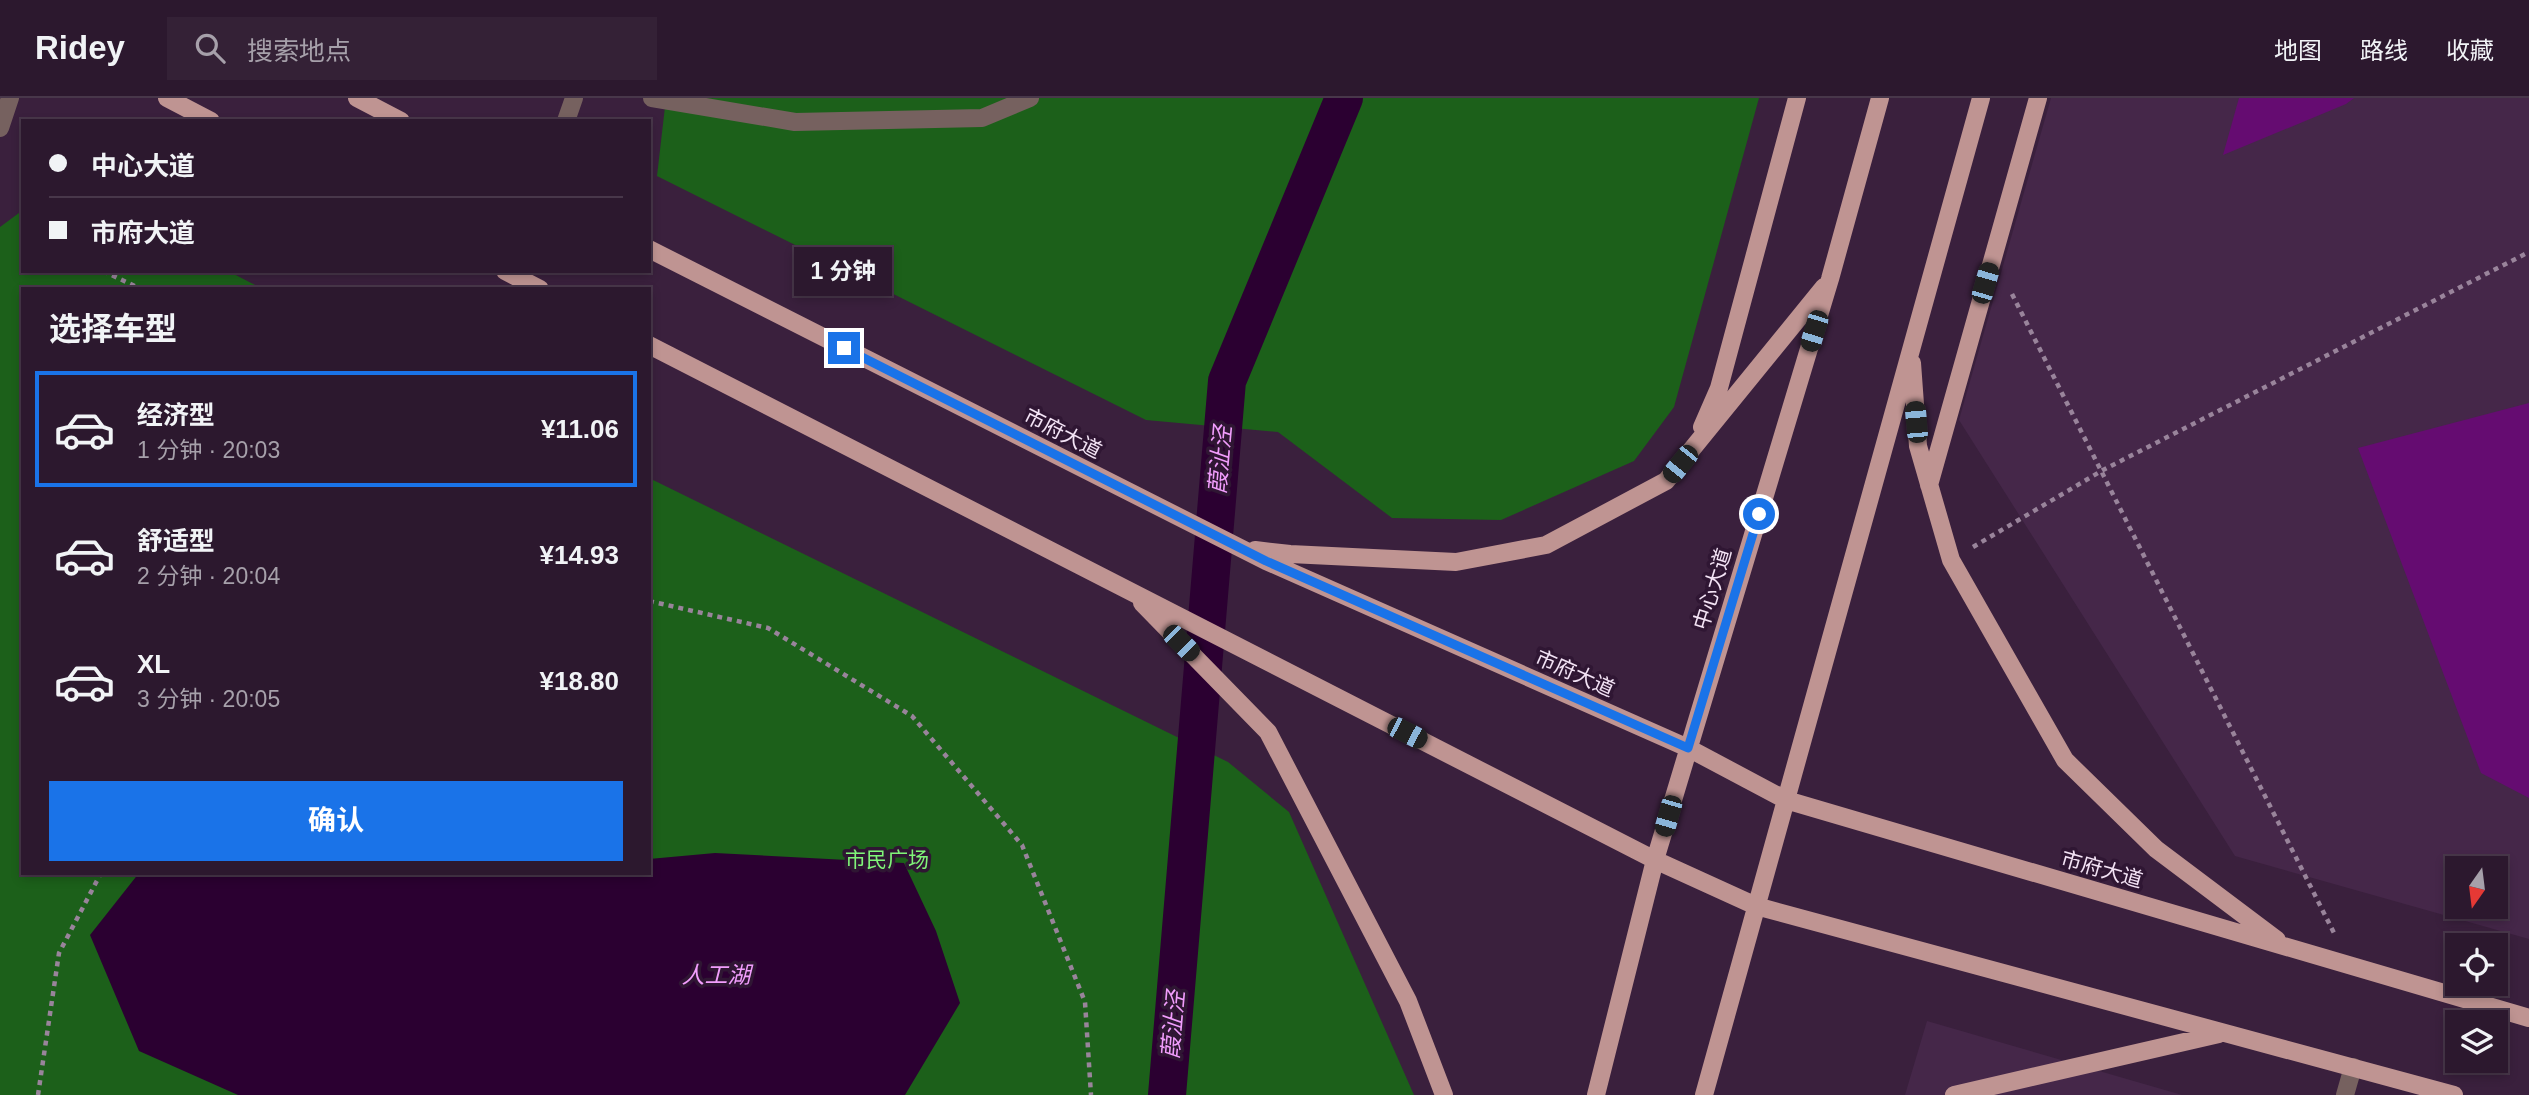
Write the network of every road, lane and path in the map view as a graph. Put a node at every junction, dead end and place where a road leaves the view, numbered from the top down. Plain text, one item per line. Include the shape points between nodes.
1 (10, 98) edge
2 (167, 98) edge
3 (358, 98) edge
4 (574, 98) edge
5 (652, 98) edge
6 (1030, 98) edge
7 (1797, 98) edge
8 (1880, 98) edge
9 (1981, 98) edge
10 (2038, 98) edge
11 (207, 119) edge
12 (397, 119) edge
13 (567, 119) edge
14 (0, 128) edge
15 (651, 250) edge
16 (2529, 252) edge
17 (1993, 258) junction
18 (107, 273) edge
19 (509, 273) edge
20 (1830, 279) junction
21 (137, 287) edge
22 (536, 287) edge
23 (651, 346) edge
24 (1910, 349) junction
25 (1694, 448) junction
26 (2103, 470) junction
27 (1929, 485) junction
28 (1241, 548) junction
29 (1951, 560) junction
30 (1129, 590) junction
31 (651, 601) edge
32 (1688, 748) junction
33 (1786, 800) junction
34 (1655, 860) junction
35 (100, 875) edge
36 (1756, 906) junction
37 (2286, 946) junction
38 (2352, 968) junction
39 (2529, 1018) edge
40 (2222, 1033) junction
41 (2353, 1067) junction
42 (38, 1095) edge
43 (1091, 1095) edge
44 (1444, 1095) edge
45 (1596, 1095) edge
46 (1704, 1095) edge
47 (1954, 1095) edge
48 (2344, 1095) edge
49 (2454, 1095) edge

1 - 14 street
2 - 11 main road
3 - 12 main road
4 - 13 street
5 - 6 street via 795,122 982,118
7 - 25 main road via 1719,388
8 - 20 main road, 中心大道
9 - 24 main road
10 - 17 main road
15 - 28 main road, 市府大道
16 - 26 path
17 - 26 path
17 - 27 main road
18 - 21 path
19 - 22 main road
20 - 25 main road
20 - 32 main road, 中心大道
23 - 30 main road
24 - 27 main road via 1918,446
24 - 33 main road
25 - 28 main road via 1666,481 1546,545 1455,562
26 - 29 path
26 - 38 path
27 - 29 main road
28 - 32 main road, 市府大道
29 - 37 main road via 2065,760 2157,849
30 - 34 main road
30 - 44 main road via 1268,732 1408,1001
31 - 43 path via 768,628 912,716 1022,845 1085,1002
32 - 33 main road, 市府大道
32 - 34 main road, 中心大道
33 - 36 main road
33 - 37 main road, 市府大道
34 - 36 main road
34 - 45 main road, 中心大道
35 - 42 path via 59,953
36 - 40 main road
36 - 46 main road
37 - 38 main road, 市府大道
38 - 39 main road, 市府大道
40 - 41 main road
40 - 47 main road
41 - 48 street
41 - 49 main road

